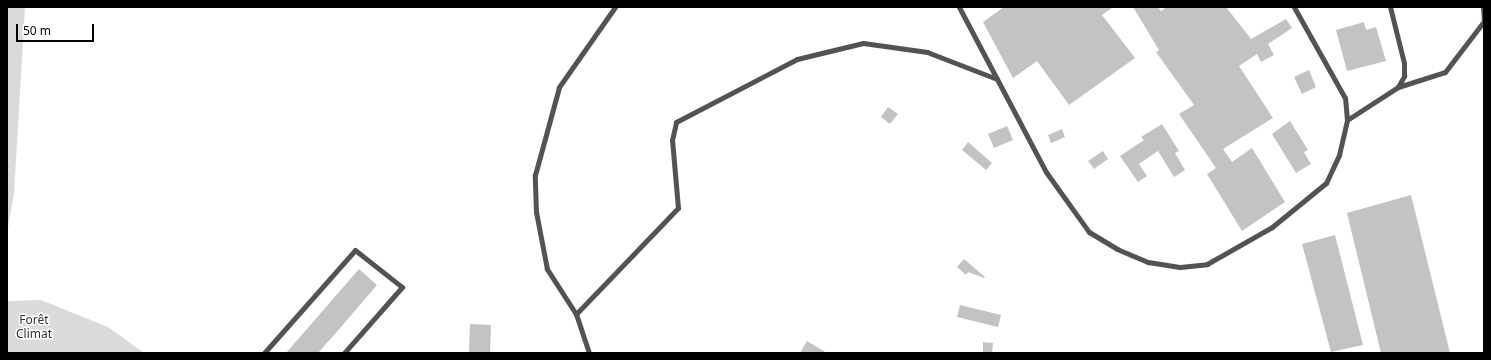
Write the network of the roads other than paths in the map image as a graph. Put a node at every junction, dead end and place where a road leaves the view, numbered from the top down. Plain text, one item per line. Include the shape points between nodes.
1 (614, 7) edge
2 (959, 7) edge
3 (1294, 7) edge
4 (1390, 7) edge
5 (1483, 7) edge
6 (997, 79) junction
7 (1398, 87) junction
8 (1347, 120) junction
9 (576, 314) junction
10 (264, 353) edge
11 (345, 353) edge
12 (589, 353) edge

1 - 9 lane via 559,87 535,175 536,212 547,269
2 - 6 lane
3 - 8 lane via 1310,38 1337,78 1345,98
4 - 7 lane via 1404,63 1404,76
5 - 7 lane via 1484,22 1445,72
6 - 8 lane via 1046,172 1089,232 1117,249 1148,262 1180,267 1207,264 1272,227 1308,200 1326,183 1339,155
6 - 9 lane via 926,52 863,43 797,59 676,122 672,140 678,208
7 - 8 lane
9 - 12 lane
10 - 11 lane via 355,250 402,287

